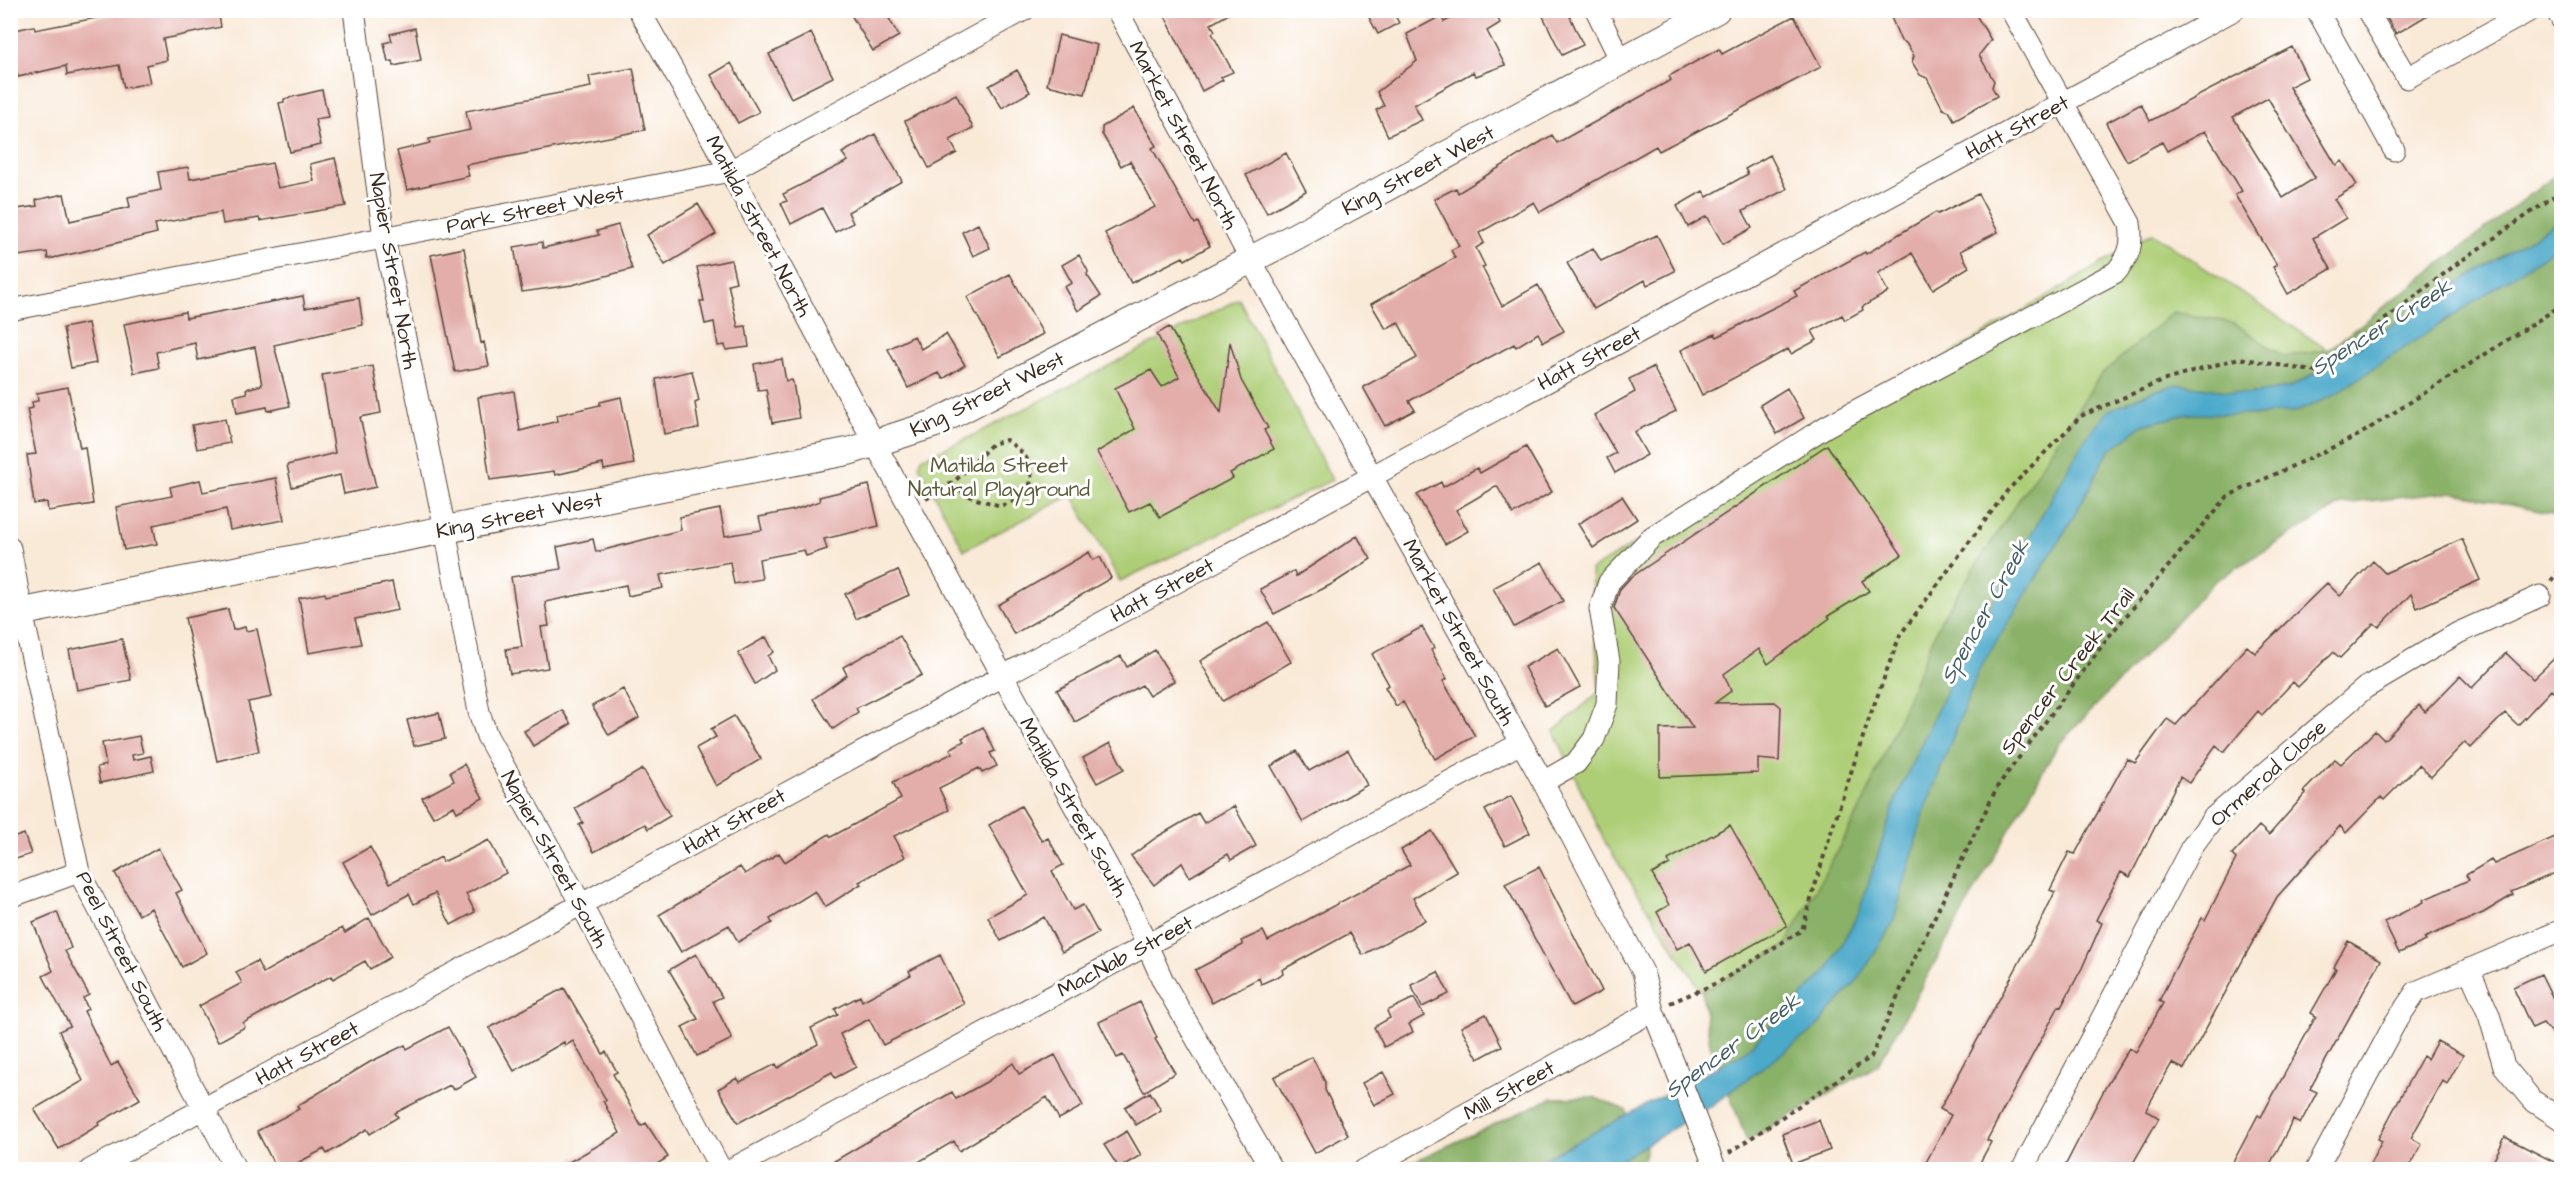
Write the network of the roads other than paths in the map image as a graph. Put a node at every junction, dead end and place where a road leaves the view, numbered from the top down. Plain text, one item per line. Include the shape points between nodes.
1 (354, 10) edge
2 (639, 10) edge
3 (1024, 10) edge
4 (1117, 10) edge
5 (1596, 10) edge
6 (1716, 10) edge
7 (2011, 10) edge
8 (2234, 10) edge
9 (2317, 10) edge
10 (2367, 10) edge
11 (2531, 10) edge
12 (2556, 10) edge
13 (2562, 20) edge
14 (1621, 61) junction
15 (2062, 102) junction
16 (2394, 150) dead end
17 (730, 171) junction
18 (384, 238) junction
19 (1250, 259) junction
20 (10, 310) edge
21 (875, 444) junction
22 (1372, 477) junction
23 (444, 529) junction
24 (10, 548) edge
25 (2540, 596) dead end
26 (16, 613) edge
27 (1002, 675) junction
28 (1521, 743) junction
29 (1543, 782) junction
30 (79, 872) junction
31 (10, 897) edge
32 (581, 904) junction
33 (2562, 930) edge
34 (1145, 945) junction
35 (2469, 969) junction
36 (1653, 1011) junction
37 (204, 1109) junction
38 (2562, 1120) edge
39 (1715, 1166) edge
40 (90, 1170) edge
41 (236, 1170) edge
42 (721, 1170) edge
43 (730, 1170) edge
44 (1272, 1170) edge
45 (1364, 1170) edge
46 (2022, 1170) edge
47 (2316, 1170) edge

1 - 18 street, Napier Street North
2 - 17 street, Matilda Street North
3 - 17 street, Park Street West
4 - 19 street, Market Street North
5 - 14 street
6 - 14 main road, King Street West
7 - 15 street
8 - 15 street, Hatt Street
9 - 16 street
10 - 11 street via 2407,78
12 - 13 street
14 - 19 main road, King Street West
15 - 22 street, Hatt Street
15 - 29 street via 2130,223 2132,242 2127,260 2116,272 1827,426 1652,537 1609,582 1600,609 1609,661 1607,704 1594,739 1576,763
17 - 18 street, Park Street West
17 - 21 street, Matilda Street North
18 - 20 street, Park Street West
18 - 23 street, Napier Street North
19 - 21 main road, King Street West via 934,424
19 - 22 street, Market Street South
21 - 23 main road, King Street West via 850,452
21 - 27 street, Matilda Street South
22 - 27 street, Hatt Street
22 - 28 street, Market Street South
23 - 26 main road, King Street West
23 - 32 street, Napier Street South via 487,736
24 - 26 street, Peel Street South
25 - 46 street, Ormerod Close via 2458,633 2365,688 2214,817 2191,848
26 - 30 street, Peel Street South
27 - 32 street, Hatt Street
27 - 34 street, Matilda Street South via 1130,907
28 - 29 street, Market Street South
28 - 34 street, MacNab Street
29 - 36 street, Market Street South via 1643,972
30 - 31 street
30 - 37 street, Peel Street South
32 - 37 street, Hatt Street
32 - 42 street, Napier Street South
33 - 35 street
34 - 43 street, MacNab Street
34 - 44 street, Matilda Street South
35 - 38 street via 2489,1015 2504,1066 2532,1100
35 - 47 street via 2416,992 2395,1023
36 - 39 street, Market Street South
36 - 45 street, Mill Street
37 - 40 street, Hatt Street
37 - 41 street, Peel Street South

